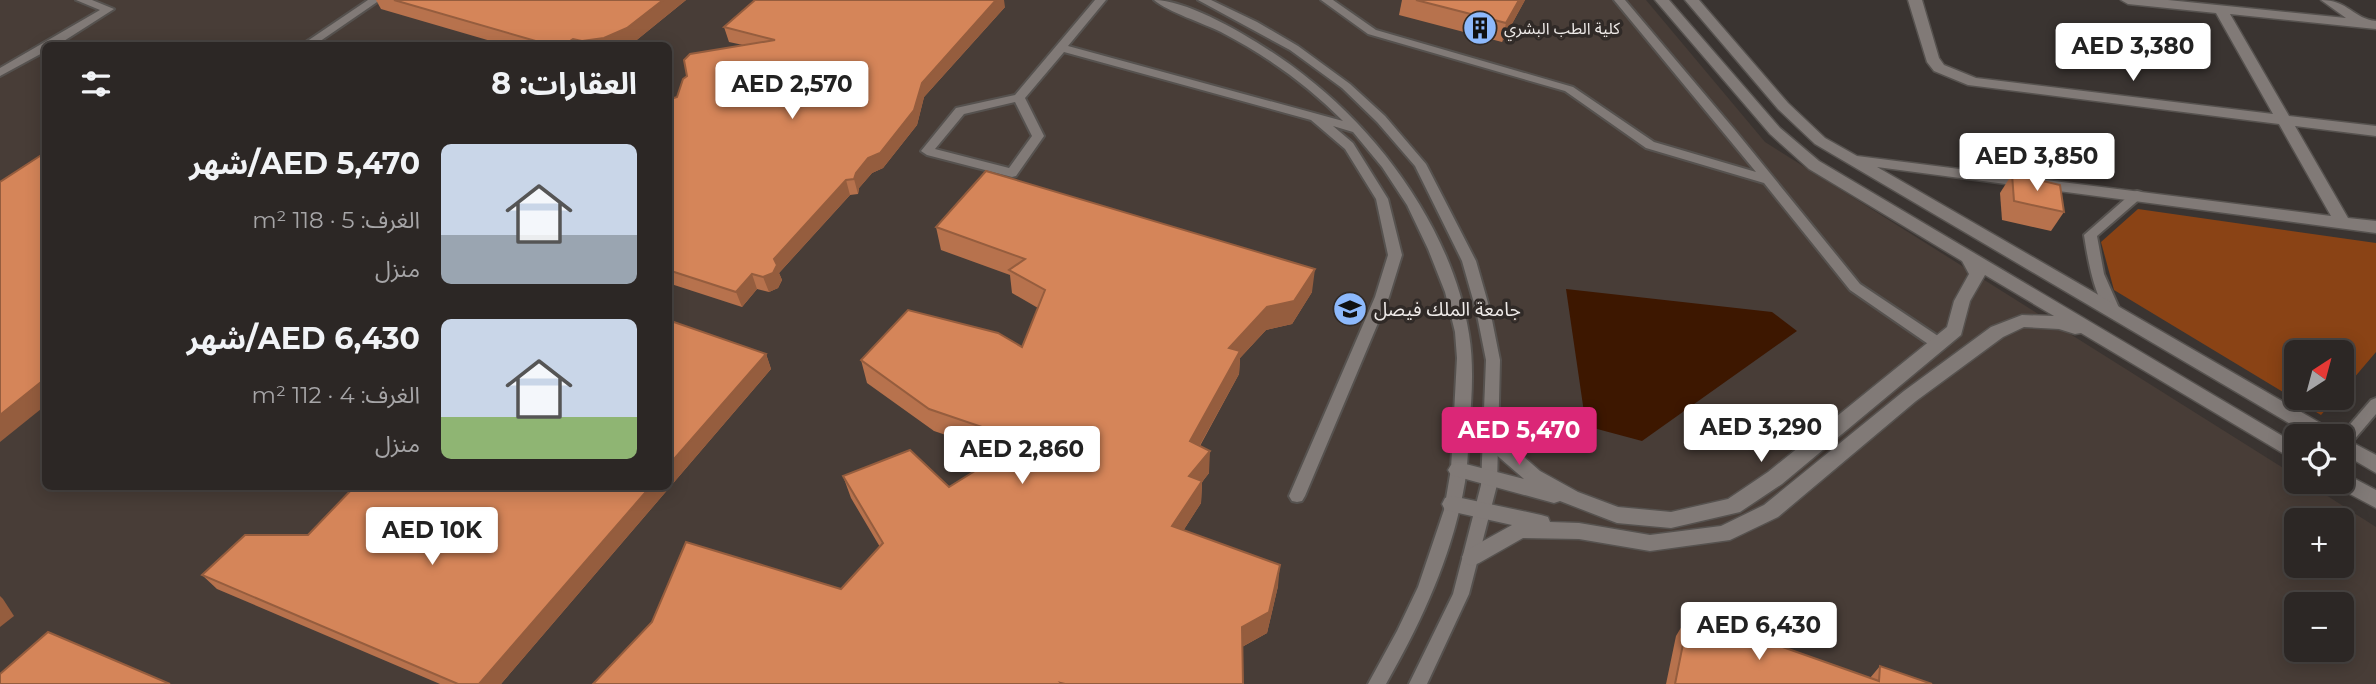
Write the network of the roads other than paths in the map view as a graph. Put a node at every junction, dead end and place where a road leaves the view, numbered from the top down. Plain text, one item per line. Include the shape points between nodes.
1 (81, 0) edge
2 (375, 0) edge
3 (1101, 0) edge
4 (1160, 0) edge
5 (1203, 0) edge
6 (1326, 0) edge
7 (1619, 0) edge
8 (1662, 0) edge
9 (1692, 0) edge
10 (1915, 0) edge
11 (2128, 0) edge
12 (2328, 0) edge
13 (2221, 9) junction
14 (2371, 25) edge
15 (53, 42) edge
16 (311, 42) edge
17 (42, 48) edge
18 (1062, 48) junction
19 (0, 73) edge
20 (1019, 98) junction
21 (1315, 117) junction
22 (2284, 120) junction
23 (1359, 129) junction
24 (2376, 131) edge
25 (1852, 159) junction
26 (1769, 180) junction
27 (2137, 195) junction
28 (2343, 223) junction
29 (2376, 227) edge
30 (1969, 258) junction
31 (2113, 310) junction
32 (2099, 335) junction
33 (1939, 344) junction
34 (2376, 404) edge
35 (2307, 424) edge
36 (2354, 430) edge
37 (1492, 440) junction
38 (2284, 446) edge
39 (2354, 451) edge
40 (2376, 464) edge
41 (1458, 470) junction
42 (1489, 479) junction
43 (2354, 487) edge
44 (1297, 496) dead end
45 (1571, 498) junction
46 (2376, 500) edge
47 (1452, 503) junction
48 (1483, 510) junction
49 (1572, 531) junction
50 (1472, 557) junction
51 (1377, 684) edge
52 (1418, 684) edge

1 - 15 lane via 109,9
2 - 16 lane
3 - 18 lane
4 - 23 lane via 1275,57 1324,94
5 - 37 lane via 1294,48 1346,86 1420,164 1469,261 1483,310 1493,360
6 - 26 lane via 1372,32 1569,89 1650,145
7 - 26 lane
8 - 30 street via 1775,131 1814,165
9 - 25 street via 1783,106 1820,141
10 - 22 street via 1939,68 1973,82
11 - 13 street
12 - 14 street
13 - 14 street
13 - 22 street
17 - 19 lane
18 - 20 lane
18 - 21 lane
20 - 20 lane via 960,111 927,150 1012,173 1038,136
21 - 23 lane
21 - 44 lane via 1349,146 1368,174 1382,199 1395,255 1382,297
22 - 24 street
22 - 28 street
23 - 41 lane via 1394,172 1421,217 1459,318 1465,358
25 - 27 street
25 - 31 street
26 - 33 lane via 1855,287
27 - 28 street
27 - 31 lane via 2090,235 2097,274
28 - 29 street
30 - 32 street
30 - 33 street via 1977,274 1962,301 1955,330
31 - 35 street
32 - 38 street
32 - 49 street via 2059,323 2022,321 1997,332 1910,396 1771,511 1723,534 1650,542
33 - 45 street via 1775,478 1733,506 1671,520 1617,515
34 - 36 lane
37 - 42 lane
37 - 45 street via 1533,476
39 - 40 street
41 - 42 street
41 - 47 lane
42 - 45 street
42 - 48 lane
43 - 46 street
47 - 48 street
47 - 51 lane via 1427,586
48 - 49 street
48 - 50 lane
49 - 50 street via 1520,530
50 - 52 lane via 1461,594

